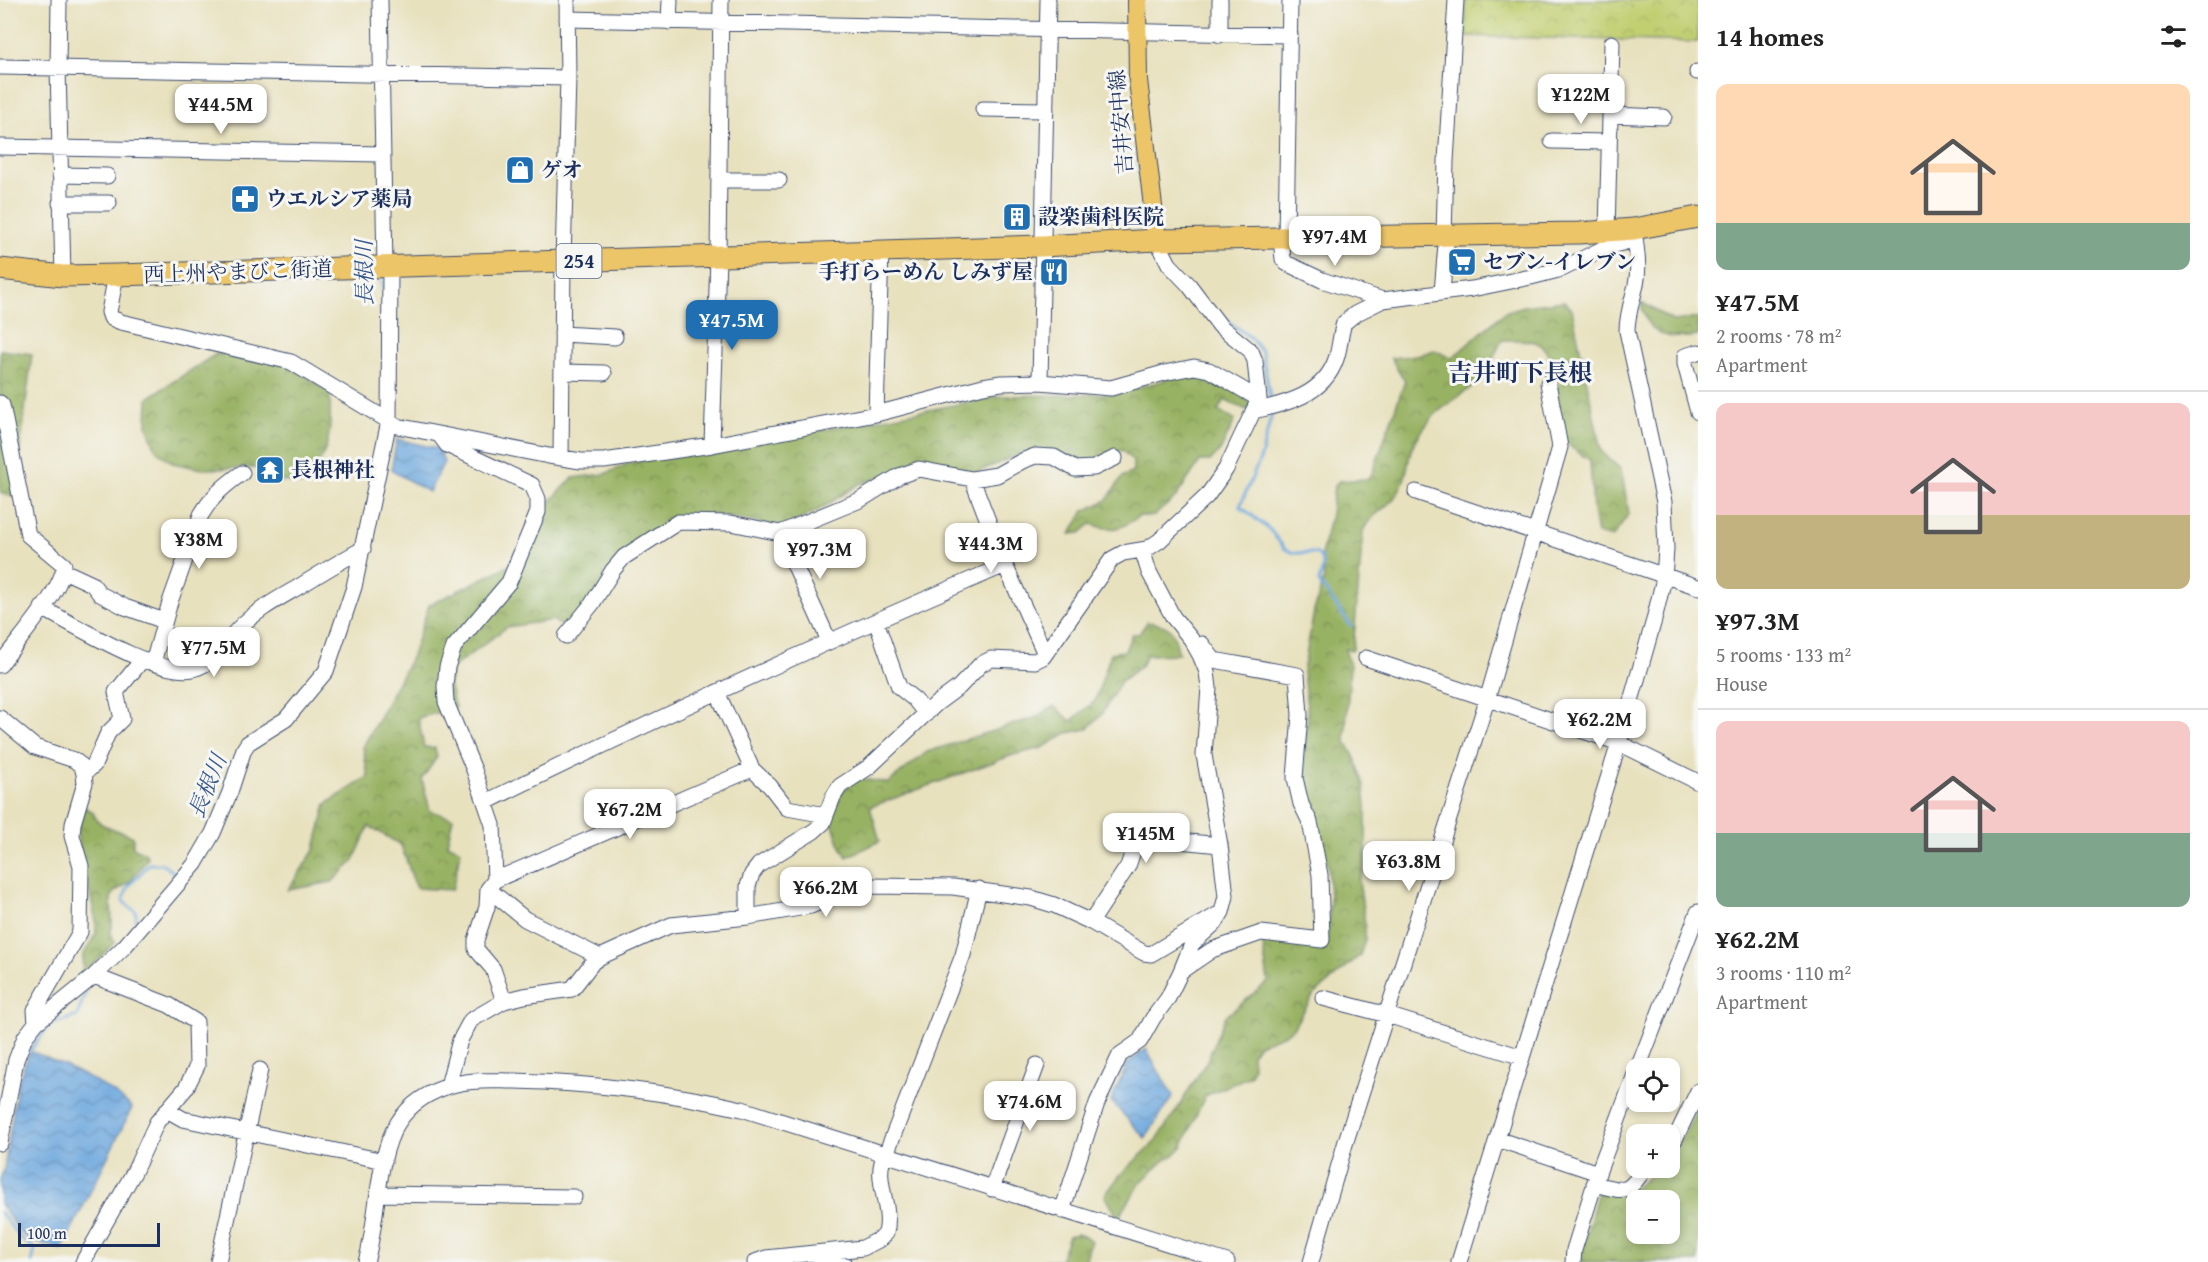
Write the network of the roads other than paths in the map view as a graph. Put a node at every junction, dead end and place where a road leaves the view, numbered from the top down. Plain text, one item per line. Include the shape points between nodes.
1 (59, 0) edge
2 (380, 0) edge
3 (567, 0) edge
4 (670, 0) edge
5 (721, 0) edge
6 (1048, 0) edge
7 (1137, 0) edge
8 (1220, 0) edge
9 (1290, 0) edge
10 (1455, 0) edge
11 (567, 19) junction
12 (669, 22) junction
13 (721, 23) junction
14 (1047, 31) junction
15 (1137, 32) junction
16 (1220, 34) junction
17 (1290, 35) junction
18 (1612, 43) dead end
19 (0, 67) edge
20 (58, 68) junction
21 (381, 75) junction
22 (568, 78) junction
23 (983, 109) dead end
24 (1046, 110) junction
25 (1610, 115) junction
26 (1664, 117) dead end
27 (1552, 141) dead end
28 (1609, 142) junction
29 (0, 147) edge
30 (60, 149) junction
31 (382, 154) junction
32 (60, 175) junction
33 (107, 176) dead end
34 (719, 180) junction
35 (779, 180) dead end
36 (60, 203) junction
37 (109, 203) dead end
38 (1698, 217) edge
39 (1607, 231) junction
40 (1632, 235) junction
41 (1444, 236) junction
42 (1283, 238) junction
43 (1157, 240) junction
44 (1042, 246) junction
45 (880, 250) junction
46 (718, 257) junction
47 (563, 261) junction
48 (387, 267) junction
49 (0, 269) edge
50 (63, 276) junction
51 (116, 276) junction
52 (1442, 292) junction
53 (1383, 300) junction
54 (562, 334) junction
55 (615, 337) dead end
56 (1698, 352) edge
57 (562, 372) junction
58 (604, 373) dead end
59 (1041, 382) junction
60 (1548, 383) dead end
61 (0, 403) edge
62 (1256, 405) junction
63 (1698, 412) edge
64 (876, 414) junction
65 (389, 421) junction
66 (441, 436) junction
67 (712, 445) junction
68 (561, 457) junction
69 (1115, 458) dead end
70 (242, 473) dead end
71 (972, 479) junction
72 (1416, 492) dead end
73 (1536, 531) junction
74 (780, 533) junction
75 (363, 549) junction
76 (1147, 549) junction
77 (1005, 565) junction
78 (64, 571) junction
79 (1664, 575) junction
80 (1698, 587) edge
81 (42, 608) junction
82 (1173, 616) junction
83 (164, 621) junction
84 (876, 621) junction
85 (566, 636) dead end
86 (829, 641) junction
87 (1045, 654) junction
88 (1366, 658) dead end
89 (148, 661) junction
90 (0, 665) edge
91 (717, 692) junction
92 (1487, 700) junction
93 (926, 714) junction
94 (0, 718) edge
95 (1619, 743) junction
96 (752, 769) junction
97 (84, 774) junction
98 (1698, 782) edge
99 (486, 802) junction
100 (826, 815) junction
101 (1220, 845) junction
102 (492, 884) junction
103 (979, 889) junction
104 (1222, 912) junction
105 (1698, 912) edge
106 (748, 917) junction
107 (1091, 922) junction
108 (600, 957) junction
109 (1181, 971) junction
110 (94, 975) junction
111 (1323, 998) dead end
112 (504, 1001) junction
113 (1387, 1015) junction
114 (36, 1023) junction
115 (1522, 1057) junction
116 (1642, 1058) edge
117 (1036, 1065) dead end
118 (260, 1070) dead end
119 (448, 1086) junction
120 (1698, 1091) edge
121 (1626, 1098) edge
122 (167, 1110) junction
123 (1680, 1128) edge
124 (246, 1132) junction
125 (1497, 1139) junction
126 (0, 1143) edge
127 (885, 1154) junction
128 (384, 1161) junction
129 (1596, 1178) junction
130 (1638, 1178) edge
131 (992, 1189) junction
132 (379, 1194) junction
133 (574, 1197) dead end
134 (1062, 1211) junction
135 (815, 1252) junction
136 (83, 1262) edge
137 (218, 1262) edge
138 (366, 1262) edge
139 (755, 1262) edge
140 (843, 1262) edge
141 (1227, 1262) edge
142 (1311, 1262) edge
143 (1460, 1262) edge
144 (1573, 1262) edge

1 - 20 street
2 - 21 street
3 - 11 street
4 - 12 street
5 - 13 street
6 - 14 street
7 - 15 main road, 吉井安中線
8 - 16 street
9 - 17 street
10 - 41 street
11 - 12 street
11 - 22 street
12 - 13 street
13 - 14 street
13 - 34 street
14 - 15 street
14 - 24 street
15 - 16 street
15 - 43 main road, 吉井安中線 via 1141,107
16 - 17 street
17 - 42 street
18 - 25 street
19 - 20 street
20 - 21 street
20 - 30 street
21 - 22 street
21 - 31 street
22 - 47 street
23 - 24 street
24 - 44 street
25 - 26 street
25 - 28 street
27 - 28 street
28 - 39 street
29 - 30 street
30 - 31 street
30 - 32 street
31 - 48 street
32 - 33 street
32 - 36 street
34 - 35 street
34 - 46 street
36 - 37 street
36 - 50 street
38 - 40 highway, 西上州やまびこ街道 / 254
39 - 40 highway, 西上州やまびこ街道 / 254
39 - 41 highway, 西上州やまびこ街道 / 254
40 - 52 street via 1551,272
40 - 79 street via 1638,264 1627,331 1664,502
41 - 42 highway, 西上州やまびこ街道 / 254
41 - 52 street
42 - 43 highway, 西上州やまびこ街道 / 254
42 - 53 street via 1286,263 1322,280
43 - 44 highway, 西上州やまびこ街道 / 254
43 - 62 street via 1169,264 1220,326 1251,351 1255,361
44 - 45 highway, 西上州やまびこ街道 / 254
44 - 59 street
45 - 46 highway, 西上州やまびこ街道 / 254
45 - 64 street
46 - 47 highway, 西上州やまびこ街道 / 254
46 - 67 street
47 - 48 highway, 西上州やまびこ街道 / 254
47 - 54 street
48 - 51 highway, 西上州やまびこ街道 / 254
48 - 65 street
49 - 50 highway, 西上州やまびこ街道 / 254
50 - 51 highway, 西上州やまびこ街道 / 254
51 - 65 street via 111,318 291,362
52 - 53 street
53 - 62 street via 1344,323 1332,370 1314,390 1287,402
54 - 55 street
54 - 57 street
56 - 63 street via 1685,356 1685,364
57 - 58 street
57 - 68 street
59 - 62 street via 1111,388 1194,367 1209,370
59 - 64 street via 983,386
60 - 73 street via 1560,447
61 - 78 street via 28,535 62,561
62 - 76 street via 1226,469 1207,496
64 - 67 street
65 - 66 street
65 - 75 street
66 - 68 street
66 - 99 street via 447,445 532,485 538,499 538,512 509,582 454,647 447,667 446,702
67 - 68 street via 604,460
69 - 71 street via 1094,468 1075,469 1054,457 1035,456 997,475
70 - 83 street via 221,488 201,515
71 - 74 street via 919,469 899,476 860,500
71 - 77 street
72 - 73 street
73 - 79 street
73 - 92 street
74 - 85 street via 731,523 678,522 624,557
74 - 86 street
75 - 89 street via 264,607 205,664 180,669
75 - 110 street via 326,671 286,719 248,743 213,833 195,864 125,946
76 - 82 street via 1144,556 1149,572
76 - 87 street via 1123,553 1112,560
77 - 84 street
77 - 87 street
78 - 81 street
78 - 83 street via 92,584 100,594 125,607
79 - 80 street
79 - 95 street
81 - 89 street
81 - 90 street
82 - 101 street via 1191,639 1207,672 1204,755
82 - 109 street via 1189,625 1214,660 1297,675 1300,715 1295,778 1310,822 1320,875 1322,940 1261,933 1212,950
83 - 89 street
84 - 86 street
84 - 93 street via 898,687
86 - 91 street
87 - 93 street via 1035,661 991,659 981,664
88 - 92 street
89 - 97 street via 116,692 122,719 108,733 94,765
91 - 96 street
91 - 99 street
92 - 95 street
92 - 113 street
93 - 100 street via 869,767 840,786
94 - 97 street via 35,747 74,760 82,766
95 - 98 street
95 - 115 street
96 - 100 street via 787,808
96 - 102 street
97 - 114 street via 72,836 81,866 80,932 34,1010
99 - 102 street via 493,825
100 - 106 street via 814,831 759,865 752,874
101 - 104 street via 1226,896
101 - 107 street via 1138,837 1128,866
102 - 108 street via 525,919
102 - 112 street via 476,949 493,969
103 - 106 street via 849,889 811,906
103 - 107 street via 1031,898
103 - 127 street via 963,955
104 - 107 street via 1151,954
104 - 109 street via 1192,944
105 - 116 street
106 - 108 street via 671,925
108 - 112 street via 572,989
109 - 134 street via 1140,1041 1120,1055 1098,1103
110 - 114 street
110 - 122 street via 169,1005 196,1023 197,1066 186,1088
111 - 113 street
112 - 119 street via 471,1020 464,1029
113 - 115 street
113 - 142 street
114 - 126 street via 25,1037 16,1060
115 - 125 street
117 - 131 street
118 - 124 street
119 - 127 street via 469,1082 542,1082 690,1098 742,1109
119 - 128 street via 424,1096 405,1113 391,1135
120 - 123 street
121 - 129 street
122 - 124 street via 183,1119
122 - 136 street
124 - 128 street
124 - 137 street
125 - 129 street
125 - 143 street
127 - 131 street
127 - 135 street via 880,1171 886,1201 886,1233 862,1248
128 - 132 street
129 - 130 street via 1621,1191 1632,1187
129 - 144 street
131 - 134 street
132 - 133 street
132 - 138 street
134 - 141 street
135 - 139 street
135 - 140 street via 819,1259

